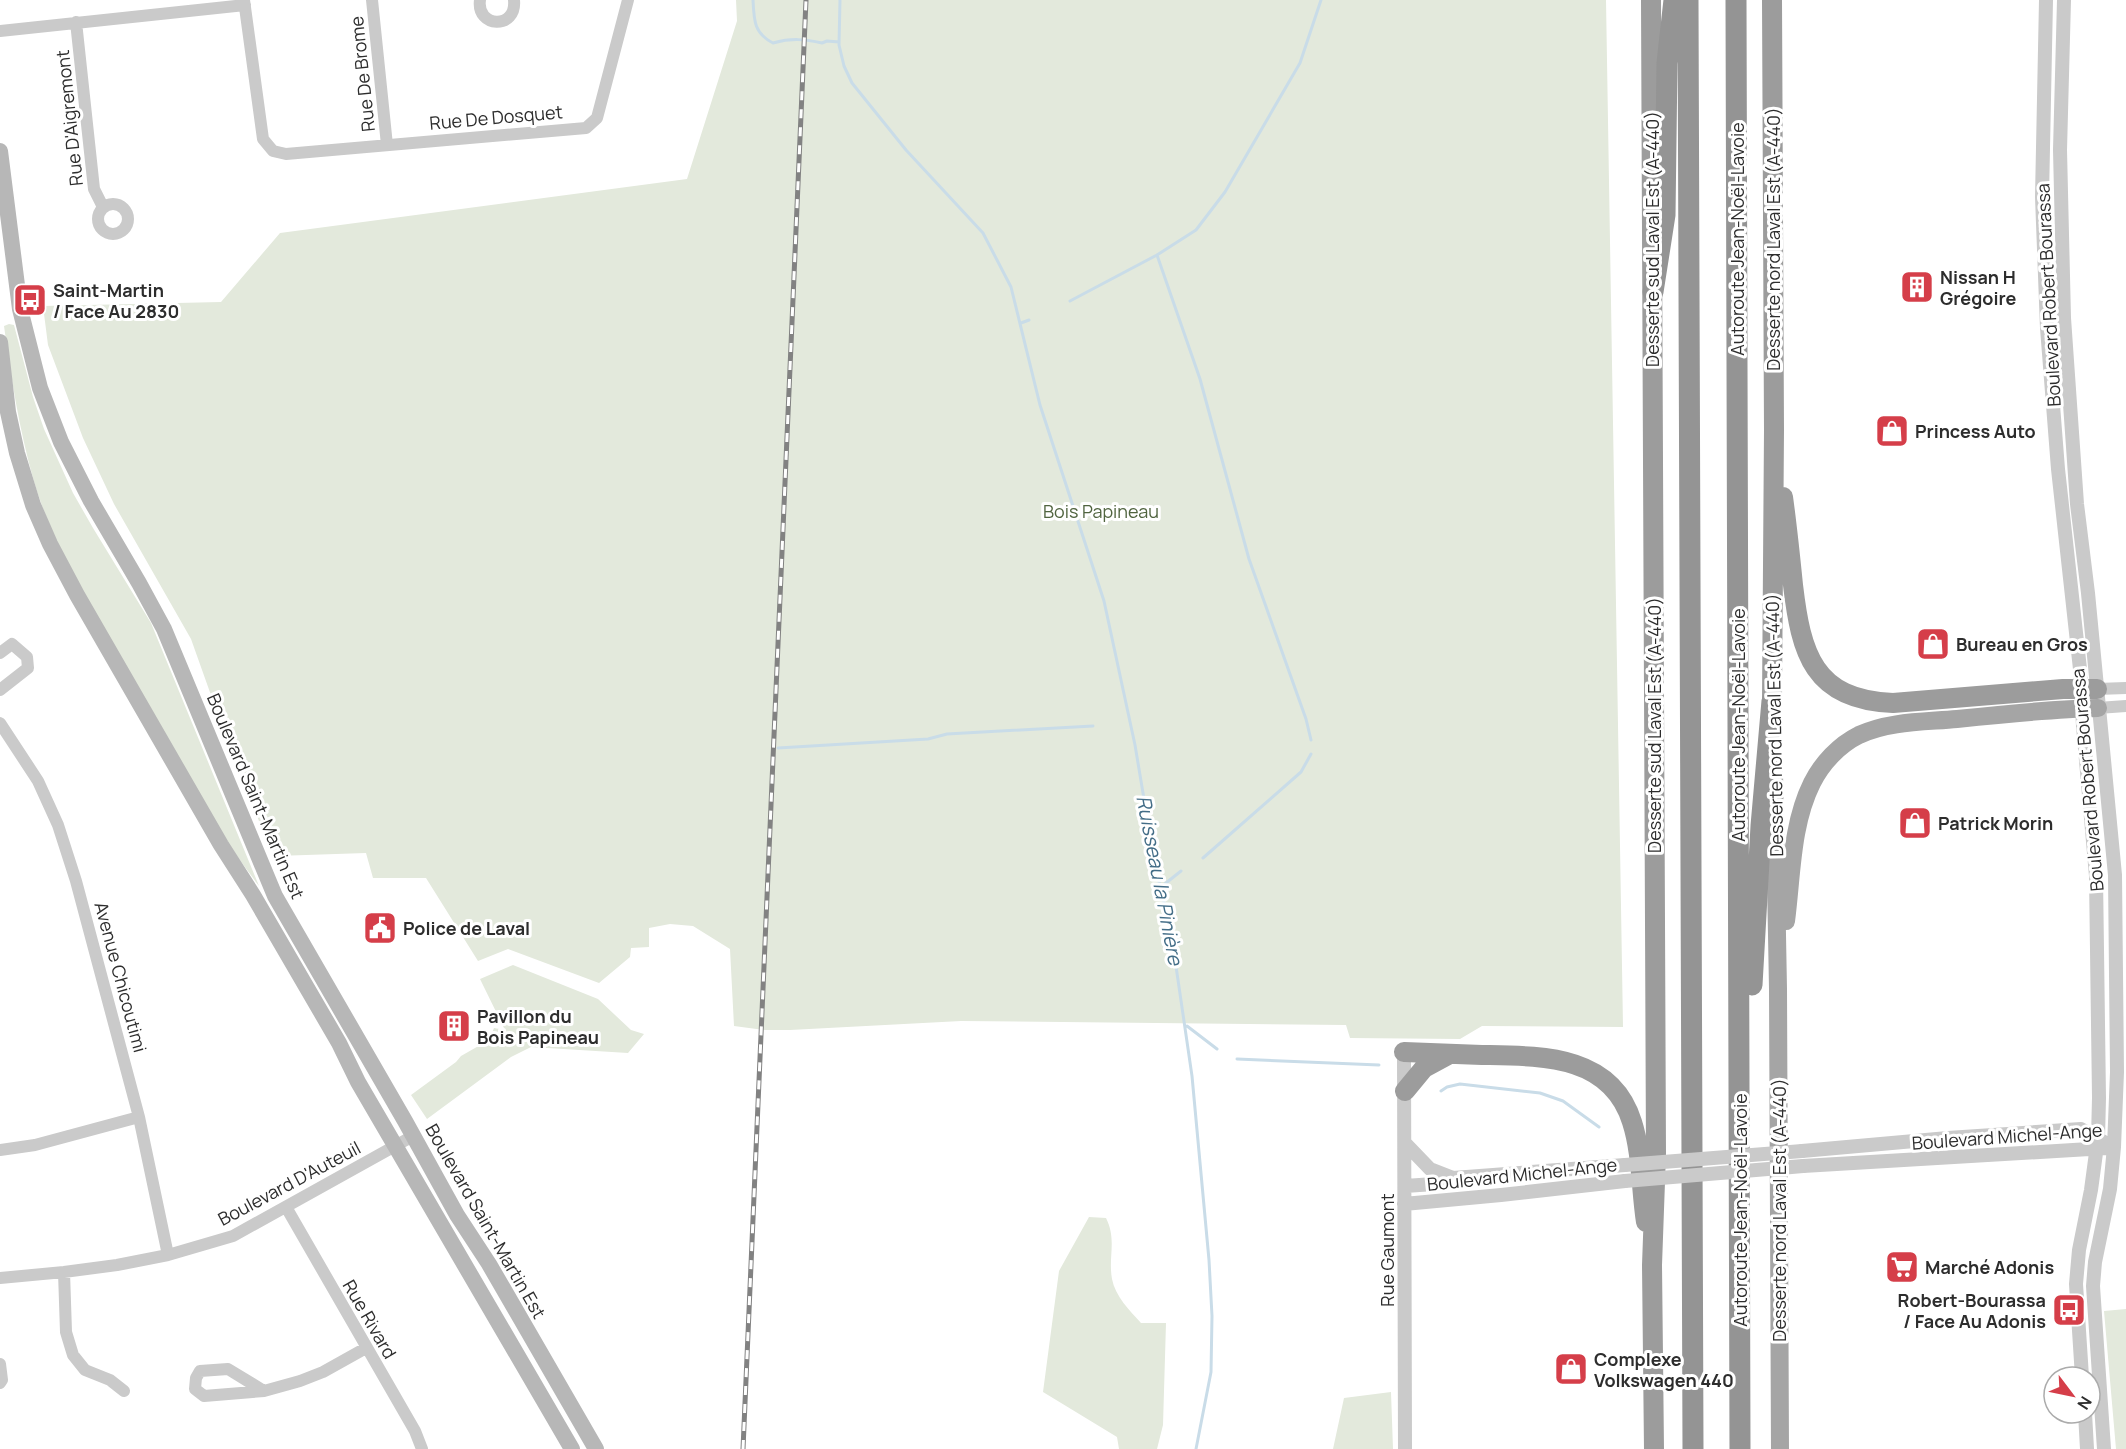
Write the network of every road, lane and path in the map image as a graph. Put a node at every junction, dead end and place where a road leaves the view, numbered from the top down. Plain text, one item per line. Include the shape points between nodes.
1 (372, 0) edge
2 (480, 0) edge
3 (514, 0) edge
4 (628, 0) edge
5 (1652, 0) edge
6 (1674, 0) edge
7 (1688, 0) edge
8 (1736, 0) edge
9 (1772, 0) edge
10 (2046, 0) edge
11 (2064, 0) edge
12 (244, 2) edge
13 (76, 22) junction
14 (0, 31) edge
15 (387, 145) junction
16 (0, 151) edge
17 (103, 207) dead end
18 (1653, 292) junction
19 (0, 342) edge
20 (1773, 430) junction
21 (0, 653) edge
22 (2126, 688) edge
23 (0, 690) edge
24 (2090, 699) junction
25 (1772, 701) junction
26 (2126, 706) edge
27 (0, 723) edge
28 (314, 965) junction
29 (298, 974) junction
30 (1778, 988) junction
31 (359, 1044) junction
32 (1404, 1052) joint
33 (1450, 1054) junction
34 (346, 1060) junction
35 (1405, 1091) junction
36 (139, 1118) junction
37 (413, 1136) junction
38 (1405, 1143) junction
39 (2097, 1143) junction
40 (396, 1147) junction
41 (2114, 1147) junction
42 (0, 1150) edge
43 (1739, 1177) junction
44 (1453, 1178) junction
45 (1405, 1186) junction
46 (1404, 1204) junction
47 (285, 1207) junction
48 (168, 1255) junction
49 (1652, 1265) junction
50 (64, 1272) junction
51 (0, 1278) edge
52 (366, 1348) junction
53 (0, 1364) edge
54 (2081, 1365) edge
55 (0, 1383) edge
56 (124, 1391) dead end
57 (264, 1391) junction
58 (2086, 1425) edge
59 (422, 1449) edge
60 (572, 1449) edge
61 (596, 1449) edge
62 (1405, 1449) edge
63 (1654, 1449) edge
64 (1693, 1449) edge
65 (1740, 1449) edge
66 (1780, 1449) edge
67 (2087, 1449) edge
68 (2104, 1449) edge

1 - 15 street, Rue De Brome
2 - 3 street via 483,15 499,22 509,18
4 - 15 street, Rue De Dosquet via 597,118 586,128
5 - 18 highway, Desserte sud Laval Est (A-440)
6 - 18 highway via 1668,63 1665,215
7 - 64 highway
8 - 43 highway, Autoroute Jean-Noël-Lavoie
9 - 20 highway, Desserte nord Laval Est (A-440)
10 - 24 street, Boulevard Robert Bourassa via 2042,197 2047,328 2058,469
11 - 24 street, Boulevard Robert Bourassa via 2060,150 2064,318 2077,504 2088,593
12 - 13 street
12 - 15 street, Rue De Dosquet via 263,139 273,151 286,154
13 - 14 street
13 - 17 street, Rue D'Aigremont via 94,189
16 - 28 main road, Boulevard Saint-Martin Est via 20,309 51,419 91,501 164,629 262,868
18 - 49 highway, Desserte sud Laval Est (A-440) via 1656,1154
19 - 29 main road via 17,453 50,544
20 - 24 highway via 1800,630 1810,659 1829,683 1858,699 1893,703
20 - 25 highway, Desserte nord Laval Est (A-440)
21 - 23 street via 12,644 27,657 28,668
22 - 24 street
24 - 26 street
24 - 30 main road via 2064,709 1888,726 1857,736 1838,750 1816,777 1801,813
24 - 39 street, Boulevard Robert Bourassa via 2096,876
24 - 41 street, Boulevard Robert Bourassa via 2115,875
25 - 30 main road, Desserte nord Laval Est (A-440)
25 - 43 highway
27 - 36 street, Avenue Chicoutimi via 38,781 58,825
28 - 29 main road
28 - 31 main road, Boulevard Saint-Martin Est
29 - 34 main road
30 - 66 main road, Desserte nord Laval Est (A-440)
31 - 34 main road
31 - 37 main road, Boulevard Saint-Martin Est
32 - 33 highway
32 - 35 street, Rue Gaumont
33 - 35 highway via 1424,1068
33 - 49 highway via 1556,1059 1584,1068 1613,1090 1629,1113 1635,1132
34 - 40 main road
35 - 38 street, Rue Gaumont
36 - 42 street
36 - 48 street, Avenue Chicoutimi
37 - 40 street, Boulevard D'Auteuil
37 - 61 main road, Boulevard Saint-Martin Est
38 - 44 street via 1430,1169
38 - 45 street, Rue Gaumont
39 - 41 street, Boulevard Michel-Ange
39 - 44 street, Boulevard Michel-Ange, bridge via 2081,1130
39 - 46 street, Boulevard Michel-Ange, bridge via 1625,1181
39 - 54 street, Boulevard Robert Bourassa via 2076,1273
40 - 47 street, Boulevard D'Auteuil
40 - 60 main road
41 - 68 street, Boulevard Robert Bourassa via 2093,1286
43 - 65 highway, Autoroute Jean-Noël-Lavoie
44 - 45 street, Boulevard Michel-Ange
45 - 46 street, Rue Gaumont
46 - 62 street, Rue Gaumont
47 - 48 street, Boulevard D'Auteuil via 233,1236
47 - 52 street, Rue Rivard
48 - 50 street, Boulevard D'Auteuil
49 - 63 highway, Desserte sud Laval Est (A-440)
50 - 51 street, Boulevard D'Auteuil
50 - 56 street via 66,1332 73,1355 85,1370 110,1380
52 - 57 street via 323,1372
52 - 59 street, Rue Rivard
53 - 55 street
57 - 57 street via 228,1370 200,1371 196,1378 195,1389 204,1396
58 - 67 street

